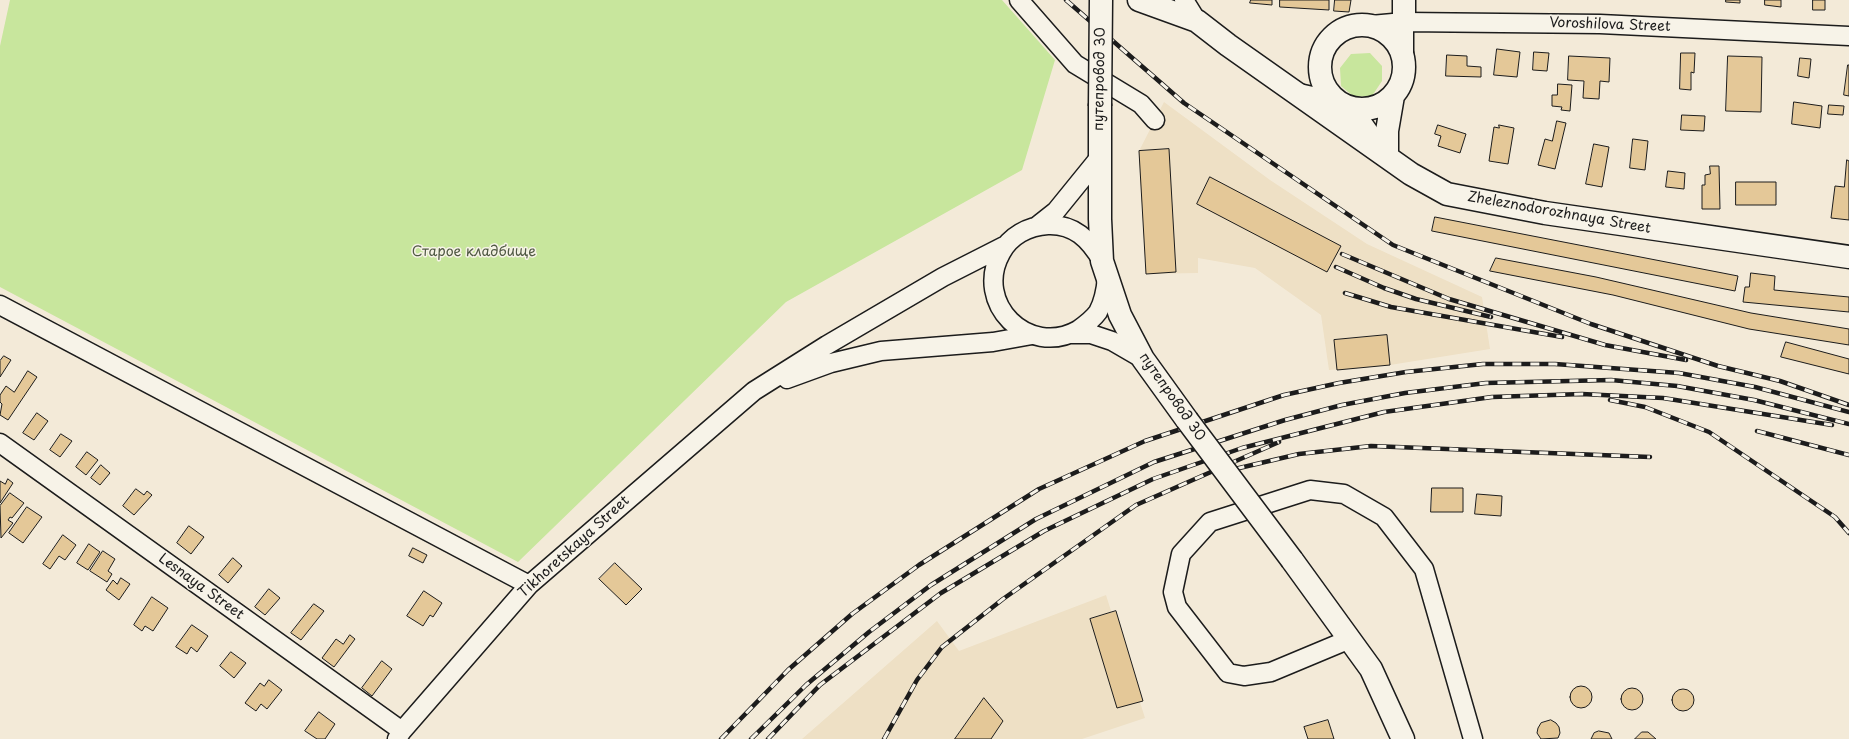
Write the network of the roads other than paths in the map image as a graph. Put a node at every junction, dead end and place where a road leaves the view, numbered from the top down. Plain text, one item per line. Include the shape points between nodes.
1 (1019, 0) edge
2 (1101, 0) edge
3 (1139, 0) edge
4 (1184, 0) edge
5 (1404, 0) edge
6 (1197, 21) junction
7 (1404, 22) junction
8 (1371, 25) junction
9 (1849, 36) edge
10 (1404, 69) junction
11 (1298, 93) junction
12 (1393, 96) junction
13 (1346, 105) junction
14 (1155, 120) dead end
15 (1387, 157) junction
16 (1099, 158) junction
17 (1037, 226) junction
18 (1004, 246) junction
19 (1849, 257) edge
20 (1105, 269) junction
21 (0, 305) edge
22 (1070, 334) junction
23 (1032, 335) junction
24 (1143, 359) junction
25 (754, 391) junction
26 (0, 443) edge
27 (529, 584) junction
28 (1350, 639) junction
29 (399, 735) edge
30 (1403, 739) edge
31 (1473, 739) edge

1 - 14 street via 1075,64 1141,104
2 - 16 main road, путепровод 30, bridge
3 - 6 main road, Zheleznodorozhnaya Street
4 - 6 street
5 - 7 main road
6 - 11 main road, Zheleznodorozhnaya Street
7 - 8 street, Voroshilova Street
7 - 9 street, Voroshilova Street via 1600,24
7 - 10 street
8 - 10 main road via 1385,31 1396,41 1403,54
8 - 13 main road via 1343,29 1331,38 1323,50 1320,64 1321,79 1328,92
10 - 12 main road via 1401,83
11 - 13 street
11 - 15 main road, Zheleznodorozhnaya Street
12 - 13 main road via 1367,109
12 - 15 main road via 1387,131
13 - 15 street
15 - 19 main road, Zheleznodorozhnaya Street via 1447,194 1545,213
16 - 17 street via 1056,211
16 - 20 main road, путепровод 30 via 1100,219
17 - 18 street via 1019,233
17 - 20 street via 1057,225 1076,231 1092,243
18 - 23 street via 996,262 992,280 995,298 1003,314 1016,327
18 - 25 street via 943,277
20 - 22 street via 1105,296 1097,312 1086,325
20 - 24 main road, путепровод 30 via 1120,315
21 - 27 street
22 - 23 street via 1051,338
22 - 24 street via 1090,334 1112,341
23 - 25 street via 993,342 881,351 831,363
24 - 28 main road, путепровод 30, bridge
25 - 27 street, Tikhoretskaya Street
26 - 29 street, Lesnaya Street
27 - 29 street, Tikhoretskaya Street
28 - 30 main road, путепровод 30 via 1371,669
28 - 31 street via 1271,672 1244,676 1228,673 1178,608 1173,592 1181,554 1210,522 1310,490 1344,494 1384,517 1424,569

